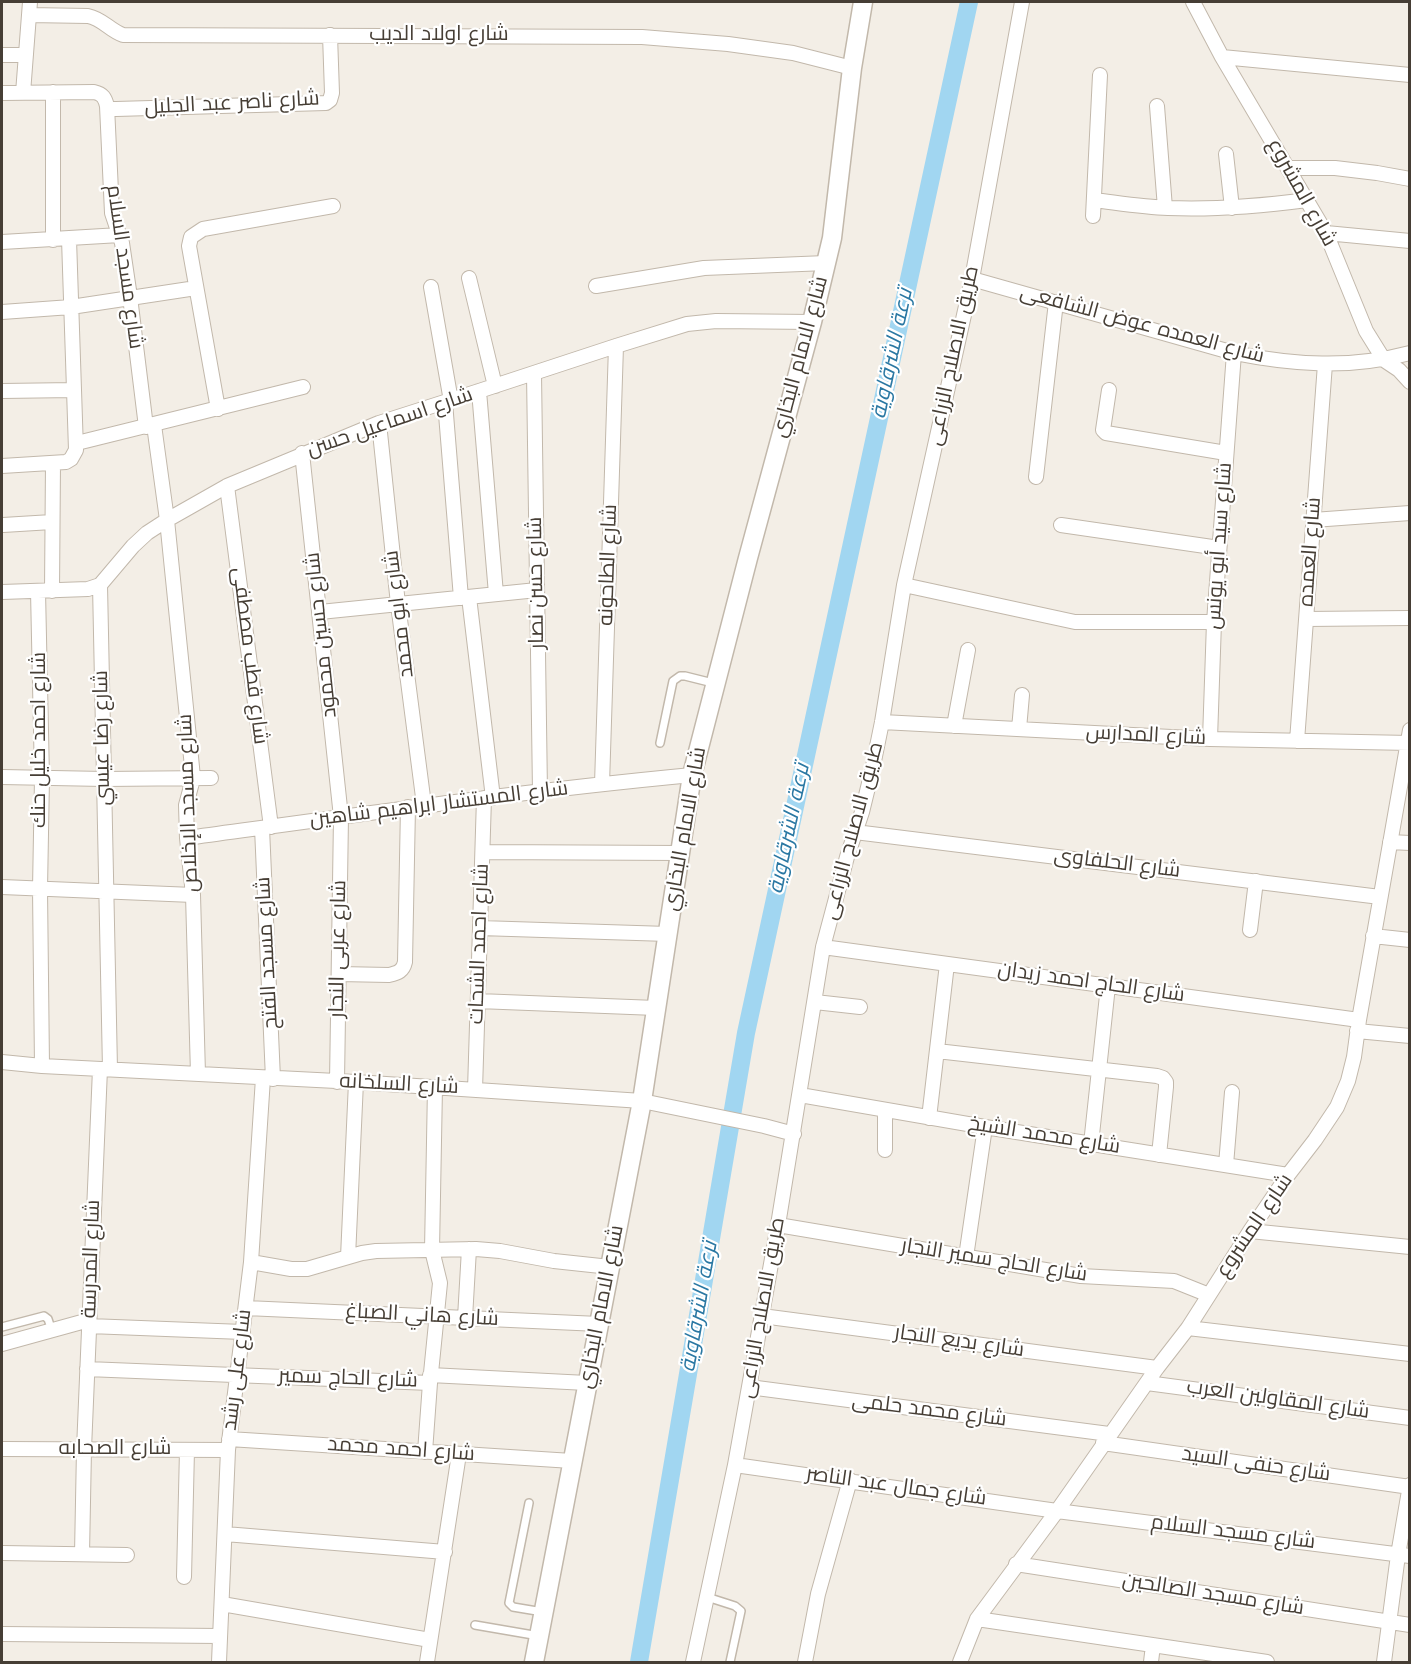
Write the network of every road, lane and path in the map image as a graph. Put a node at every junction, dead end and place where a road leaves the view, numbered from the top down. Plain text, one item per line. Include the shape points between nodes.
1 (862, 2) edge
2 (1022, 2) edge
3 (1193, 2) edge
4 (30, 8) edge
5 (330, 35) junction
6 (2, 55) edge
7 (26, 55) junction
8 (1222, 57) junction
9 (852, 68) junction
10 (1100, 75) dead end
11 (1410, 75) edge
12 (53, 92) junction
13 (2, 93) edge
14 (23, 93) junction
15 (107, 106) junction
16 (1157, 106) dead end
17 (1226, 154) dead end
18 (1288, 168) junction
19 (1410, 179) edge
20 (1094, 200) junction
21 (1307, 200) junction
22 (333, 206) dead end
23 (1165, 208) junction
24 (1232, 208) junction
25 (1093, 216) dead end
26 (1326, 232) junction
27 (120, 235) junction
28 (69, 239) junction
29 (53, 240) junction
30 (1410, 241) edge
31 (2, 242) edge
32 (826, 263) junction
33 (469, 278) dead end
34 (972, 279) junction
35 (596, 286) dead end
36 (431, 287) dead end
37 (196, 288) junction
38 (130, 297) junction
39 (1056, 302) junction
40 (71, 307) junction
41 (2, 312) edge
42 (812, 322) junction
43 (616, 346) junction
44 (1234, 352) junction
45 (1410, 353) edge
46 (1384, 360) junction
47 (1325, 364) junction
48 (534, 374) junction
49 (1410, 382) edge
50 (495, 386) junction
51 (303, 387) dead end
52 (74, 390) junction
53 (1110, 390) dead end
54 (2, 391) edge
55 (480, 391) junction
56 (448, 402) junction
57 (218, 409) junction
58 (380, 423) junction
59 (150, 426) junction
60 (77, 443) junction
61 (302, 453) junction
62 (1226, 453) junction
63 (53, 463) junction
64 (2, 466) edge
65 (1036, 477) dead end
66 (227, 486) junction
67 (1410, 513) edge
68 (167, 520) junction
69 (1313, 520) junction
70 (52, 522) junction
71 (3, 525) edge
72 (1061, 525) dead end
73 (1219, 548) junction
74 (100, 585) junction
75 (904, 585) junction
76 (537, 590) junction
77 (45, 591) junction
78 (2, 592) edge
79 (496, 594) junction
80 (465, 597) junction
81 (398, 604) junction
82 (320, 612) junction
83 (1410, 618) edge
84 (1306, 619) junction
85 (1214, 622) junction
86 (968, 650) dead end
87 (716, 684) junction
88 (1022, 696) dead end
89 (882, 722) junction
90 (954, 726) junction
91 (1019, 729) junction
92 (1210, 739) junction
93 (1408, 739) edge
94 (1297, 741) junction
95 (660, 743) dead end
96 (692, 776) junction
97 (2, 777) edge
98 (42, 778) junction
99 (212, 778) dead end
100 (104, 779) junction
101 (193, 779) junction
102 (602, 784) junction
103 (540, 792) junction
104 (489, 798) junction
105 (424, 805) junction
106 (408, 807) junction
107 (341, 817) junction
108 (266, 827) junction
109 (855, 832) junction
110 (187, 838) junction
111 (1390, 842) junction
112 (1410, 843) edge
113 (483, 852) junction
114 (680, 853) junction
115 (1256, 881) junction
116 (2, 887) edge
117 (40, 889) junction
118 (106, 891) junction
119 (193, 895) junction
120 (1380, 897) junction
121 (480, 928) junction
122 (1250, 930) dead end
123 (668, 934) junction
124 (1373, 936) junction
125 (1410, 940) edge
126 (823, 947) junction
127 (947, 964) junction
128 (339, 974) junction
129 (1108, 986) junction
130 (478, 1001) junction
131 (814, 1002) junction
132 (860, 1007) dead end
133 (656, 1008) junction
134 (1358, 1026) junction
135 (1410, 1036) edge
136 (937, 1052) junction
137 (2, 1062) edge
138 (42, 1066) junction
139 (105, 1069) junction
140 (1099, 1070) junction
141 (198, 1074) junction
142 (268, 1078) junction
143 (337, 1082) junction
144 (356, 1082) junction
145 (435, 1087) junction
146 (476, 1090) junction
147 (1232, 1092) dead end
148 (800, 1095) junction
149 (642, 1101) junction
150 (885, 1110) junction
151 (929, 1118) junction
152 (985, 1127) junction
153 (794, 1134) junction
154 (1091, 1144) junction
155 (885, 1150) dead end
156 (1159, 1155) junction
157 (1226, 1165) junction
158 (1288, 1175) junction
159 (778, 1225) junction
160 (1250, 1231) junction
161 (1410, 1247) edge
162 (432, 1250) junction
163 (469, 1250) junction
164 (348, 1257) junction
165 (966, 1257) junction
166 (250, 1262) junction
167 (610, 1267) junction
168 (1209, 1295) junction
169 (246, 1308) junction
170 (438, 1316) junction
171 (762, 1316) junction
172 (465, 1318) junction
173 (89, 1323) junction
174 (599, 1324) junction
175 (2, 1327) edge
176 (1188, 1328) junction
177 (51, 1331) junction
178 (243, 1332) junction
179 (2, 1344) edge
180 (1410, 1354) edge
181 (1157, 1368) junction
182 (87, 1370) junction
183 (238, 1374) junction
184 (430, 1379) junction
185 (587, 1383) junction
186 (1147, 1383) junction
187 (749, 1388) junction
188 (1410, 1418) edge
189 (1106, 1438) junction
190 (229, 1444) junction
191 (2, 1449) edge
192 (84, 1449) junction
193 (187, 1450) junction
194 (425, 1452) junction
195 (459, 1454) junction
196 (572, 1461) junction
197 (735, 1465) junction
198 (850, 1480) junction
199 (1409, 1487) edge
200 (529, 1503) dead end
201 (1057, 1511) junction
202 (225, 1534) junction
203 (445, 1552) junction
204 (2, 1553) edge
205 (82, 1554) junction
206 (127, 1555) dead end
207 (1404, 1556) edge
208 (1016, 1564) junction
209 (184, 1577) dead end
210 (707, 1597) junction
211 (222, 1604) junction
212 (543, 1612) junction
213 (977, 1619) junction
214 (1389, 1623) junction
215 (476, 1624) dead end
216 (1410, 1625) edge
217 (2, 1634) edge
218 (220, 1636) junction
219 (539, 1636) junction
220 (430, 1640) junction
221 (1153, 1646) junction
222 (219, 1662) edge
223 (427, 1662) edge
224 (534, 1662) edge
225 (693, 1662) edge
226 (729, 1662) edge
227 (809, 1662) edge
228 (960, 1662) edge
229 (1151, 1662) edge
230 (1267, 1662) edge
231 (1384, 1662) edge

1 - 9 street, شارع الامام البخاري
2 - 34 street, طريق الاصلاح الزراعى
3 - 8 street, شارع المشروع
4 - 5 street, شارع اولاد الديب via 97,18 123,34
4 - 7 street
5 - 9 street, شارع اولاد الديب via 642,37 793,53
5 - 15 street, شارع ناصر عبد الجليل via 332,93 326,103 116,109
6 - 7 street
7 - 14 street
8 - 11 street
8 - 18 street, شارع المشروع
9 - 32 street, شارع الامام البخاري
10 - 20 street
12 - 14 street
12 - 15 street via 100,93
12 - 29 street
13 - 14 street
15 - 27 street, شارع مسجد السلام via 112,213
16 - 23 street
17 - 24 street
18 - 19 street via 1335,168
18 - 21 street, شارع المشروع
20 - 23 street
20 - 25 street
21 - 24 street
21 - 26 street, شارع المشروع
22 - 37 street via 203,229 191,237 189,246
23 - 24 street
26 - 30 street
26 - 46 street, شارع المشروع via 1366,331
27 - 28 street
27 - 38 street, شارع مسجد السلام
28 - 29 street
28 - 40 street
29 - 31 street
32 - 35 street via 704,268
32 - 42 street, شارع الامام البخاري
33 - 50 street
34 - 39 street, شارع العمده عوض الشافعى
34 - 75 street, طريق الاصلاح الزراعى
36 - 56 street, شارع احمد الشحات
37 - 38 street
37 - 57 street
38 - 40 street
38 - 59 street, شارع مسجد السلام
39 - 44 street, شارع العمده عوض الشافعى
39 - 65 street
40 - 41 street
40 - 52 street
42 - 43 street, شارع اسماعيل حسن via 700,322
42 - 87 street, شارع الامام البخاري
43 - 48 street, شارع اسماعيل حسن
43 - 102 street, شارع الطاحونه
44 - 47 street, شارع العمده عوض الشافعى via 1271,360
44 - 62 street, شارع سيد أبو يونس
45 - 46 street, شارع العمده عوض الشافعى
46 - 47 street, شارع العمده عوض الشافعى
46 - 49 street, شارع المشروع
47 - 69 street, شارع العمده
48 - 50 street, شارع اسماعيل حسن
48 - 76 street, شارع حسن نصار
50 - 55 street, شارع اسماعيل حسن
51 - 57 street
52 - 54 street
52 - 60 street
53 - 62 street via 1103,430 1106,434
55 - 56 street, شارع اسماعيل حسن
55 - 79 street
56 - 58 street, شارع اسماعيل حسن
56 - 80 street, شارع احمد الشحات
57 - 59 street
58 - 61 street, شارع اسماعيل حسن
58 - 81 street, شارع ابو محمد
59 - 60 street
59 - 68 street, شارع مسجد الإخلاص
60 - 63 street via 71,459
61 - 66 street, شارع اسماعيل حسن
61 - 82 street, شارع حسين محمود
62 - 73 street, شارع سيد أبو يونس
63 - 64 street
63 - 70 street, شارع احمد خليل حنك
66 - 68 street, شارع اسماعيل حسن
66 - 108 street, شارع قطب مصطفى
67 - 69 street
68 - 74 street, شارع اسماعيل حسن via 133,546
68 - 101 street, شارع مسجد الإخلاص
69 - 84 street, شارع العمده
70 - 71 street
70 - 77 street, شارع احمد خليل حنك
72 - 73 street
73 - 85 street, شارع سيد أبو يونس
74 - 77 street
74 - 100 street, شارع رضا عيسي
75 - 85 street via 1076,622
75 - 89 street, طريق الاصلاح الزراعى
76 - 79 street
76 - 103 street, شارع حسن نصار
77 - 78 street
77 - 98 street, شارع احمد خليل حنك
79 - 80 street
80 - 81 street
80 - 104 street, شارع احمد الشحات
81 - 82 street
81 - 105 street, شارع ابو محمد
82 - 107 street, شارع حسين محمود
83 - 84 street
84 - 94 street, شارع العمده
85 - 92 street, شارع سيد أبو يونس
86 - 90 street
87 - 95 lane via 685,676 673,681
87 - 96 street, شارع الامام البخاري
88 - 91 street
89 - 90 street, شارع المدارس
89 - 109 street, طريق الاصلاح الزراعى
90 - 91 street, شارع المدارس
91 - 92 street, شارع المدارس
92 - 94 street, شارع المدارس
93 - 94 street, شارع المدارس
93 - 111 street, شارع المشروع
96 - 102 street, شارع المستشار ابراهيم شاهين
96 - 114 street, شارع الامام البخاري
97 - 98 street
98 - 100 street
98 - 117 street, شارع احمد خليل حنك
99 - 101 street
100 - 101 street
100 - 118 street, شارع رضا عيسي
101 - 110 street, شارع مسجد الإخلاص via 186,805
102 - 103 street, شارع المستشار ابراهيم شاهين
103 - 104 street, شارع المستشار ابراهيم شاهين
104 - 105 street, شارع المستشار ابراهيم شاهين
104 - 113 street, شارع احمد الشحات
105 - 106 street, شارع المستشار ابراهيم شاهين
106 - 107 street, شارع المستشار ابراهيم شاهين
106 - 128 street via 403,969 389,975
107 - 108 street, شارع المستشار ابراهيم شاهين
107 - 128 street, شارع عربى النجار
108 - 110 street, شارع المستشار ابراهيم شاهين
108 - 142 street, شارع مسجد الفتح
109 - 115 street, شارع الحلفاوى
109 - 126 street, طريق الاصلاح الزراعى
110 - 119 street, شارع مسجد الإخلاص
111 - 112 street
111 - 120 street, شارع المشروع
113 - 114 street
113 - 121 street, شارع احمد الشحات
114 - 123 street, شارع الامام البخاري
115 - 120 street, شارع الحلفاوى
115 - 122 street
116 - 117 street
117 - 118 street
117 - 138 street, شارع احمد خليل حنك
118 - 119 street
118 - 139 street, شارع رضا عيسي
119 - 141 street, شارع مسجد الإخلاص
120 - 124 street, شارع المشروع
121 - 123 street
121 - 130 street, شارع احمد الشحات
123 - 133 street, شارع الامام البخاري
124 - 125 street
124 - 134 street, شارع المشروع
126 - 127 street, شارع الحاج احمد زيدان
126 - 131 street, طريق الاصلاح الزراعى
127 - 129 street, شارع الحاج احمد زيدان
127 - 136 street
128 - 143 street, شارع عربى النجار
129 - 134 street, شارع الحاج احمد زيدان
129 - 140 street
130 - 133 street
130 - 146 street, شارع احمد الشحات
131 - 132 street
131 - 148 street, طريق الاصلاح الزراعى
133 - 149 street, شارع الامام البخاري
134 - 135 street, شارع الحاج احمد زيدان
134 - 158 street, شارع المشروع via 1348,1081 1337,1107
136 - 140 street
136 - 151 street
137 - 138 street, شارع السلخانه
138 - 139 street, شارع السلخانه
139 - 141 street, شارع السلخانه
139 - 173 street, شارع المدرسة
140 - 154 street
140 - 156 street via 1157,1076 1166,1082
141 - 142 street, شارع السلخانه
142 - 143 street, شارع السلخانه
142 - 166 street, شارع على رشد
143 - 144 street, شارع السلخانه
144 - 145 street, شارع السلخانه
144 - 164 street
145 - 146 street, شارع السلخانه
145 - 162 street
146 - 149 street, شارع السلخانه
147 - 157 street
148 - 150 street, شارع محمد الشيخ
148 - 153 street, طريق الاصلاح الزراعى
149 - 153 street, شارع السلخانه
149 - 167 street, شارع الامام البخاري
150 - 151 street, شارع محمد الشيخ
150 - 155 street
151 - 152 street, شارع محمد الشيخ
152 - 154 street, شارع محمد الشيخ
152 - 165 street
153 - 159 street, طريق الاصلاح الزراعى
154 - 156 street, شارع محمد الشيخ
156 - 157 street, شارع محمد الشيخ
157 - 158 street, شارع محمد الشيخ
158 - 160 street, شارع المشروع
159 - 165 street, شارع الحاج سمير النجار
159 - 171 street, طريق الاصلاح الزراعى
160 - 161 street
160 - 168 street, شارع المشروع
162 - 163 street
162 - 164 street via 376,1251
162 - 170 street via 440,1282
163 - 167 street
163 - 172 street
164 - 166 street via 307,1269
165 - 168 street, شارع الحاج سمير النجار via 1081,1276 1174,1281
166 - 169 street, شارع على رشد
167 - 174 street, شارع الامام البخاري
168 - 176 street, شارع المشروع
169 - 170 street, شارع هاني الصباغ
169 - 178 street, شارع على رشد
170 - 172 street, شارع هاني الصباغ
170 - 184 street
171 - 181 street, شارع بديع النجار
171 - 187 street, طريق الاصلاح الزراعى
172 - 174 street, شارع هاني الصباغ
173 - 177 street
173 - 178 street
173 - 182 street, شارع المدرسة
174 - 185 street, شارع الامام البخاري
175 - 177 lane via 44,1316
176 - 180 street
176 - 181 street, شارع المشروع
177 - 179 street
178 - 183 street, شارع على رشد
181 - 186 street, شارع المشروع
182 - 183 street, شارع الحاج سمير
182 - 192 street, شارع المدرسة
183 - 184 street, شارع الحاج سمير
183 - 190 street, شارع على رشد
184 - 185 street, شارع الحاج سمير
184 - 194 street
185 - 196 street, شارع الامام البخاري
186 - 188 street, شارع المقاولين العرب
186 - 189 street, شارع المشروع
187 - 189 street, شارع محمد حلمى
187 - 197 street, طريق الاصلاح الزراعى
189 - 199 street, شارع حنفى السيد
189 - 201 street, شارع المشروع
190 - 193 street, شارع الصحابه
190 - 194 street, شارع احمد محمد
190 - 202 street, شارع على رشد
191 - 192 street, شارع الصحابه
192 - 193 street, شارع الصحابه
192 - 205 street, شارع المدرسة
193 - 209 street
194 - 195 street, شارع احمد محمد
195 - 196 street, شارع احمد محمد
195 - 203 street
196 - 212 street, شارع الامام البخاري
197 - 198 street, شارع جمال عبد الناصر
197 - 210 street, طريق الاصلاح الزراعى
198 - 201 street, شارع جمال عبد الناصر
198 - 227 street via 818,1594
199 - 207 street
200 - 212 lane via 509,1603
201 - 207 street, شارع مسجد السلام
201 - 208 street, شارع المشروع
202 - 203 street
202 - 211 street, شارع على رشد
203 - 220 street
204 - 205 street
205 - 206 street
207 - 214 street
208 - 213 street, شارع المشروع
208 - 214 street, شارع مسجد الصالحين
210 - 225 street, طريق الاصلاح الزراعى
210 - 226 lane via 741,1611
211 - 218 street, شارع على رشد
211 - 220 street
212 - 219 street, شارع الامام البخاري
213 - 221 street
213 - 228 street, شارع المشروع
214 - 216 street, شارع مسجد الصالحين
214 - 231 street
215 - 219 lane
217 - 218 street
218 - 222 street, شارع على رشد
219 - 224 street, شارع الامام البخاري
220 - 223 street
221 - 229 street
221 - 230 street

